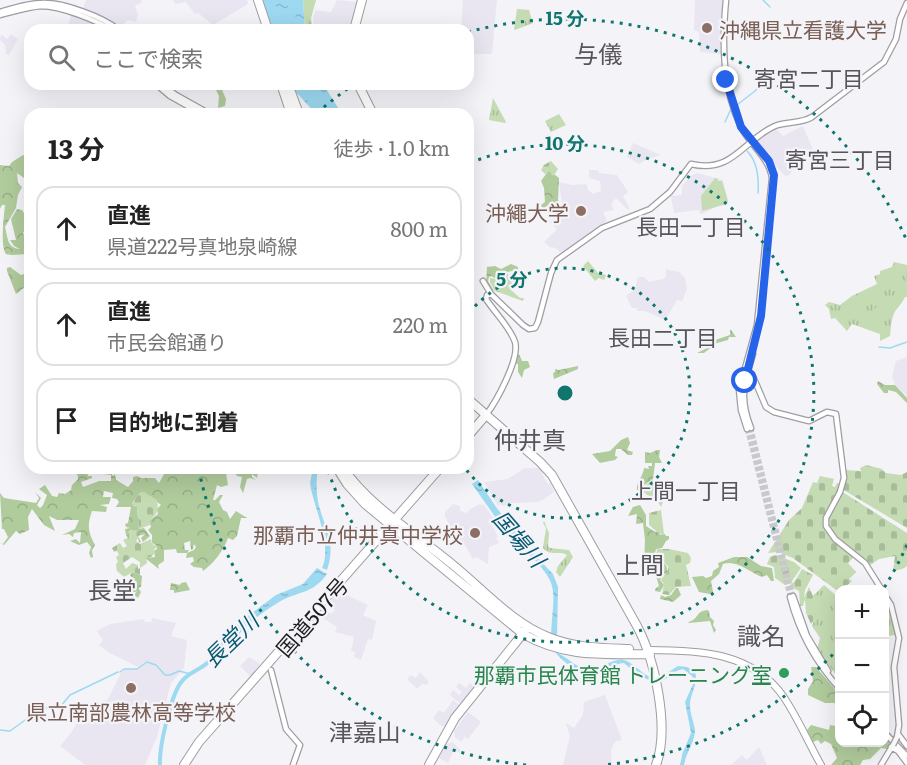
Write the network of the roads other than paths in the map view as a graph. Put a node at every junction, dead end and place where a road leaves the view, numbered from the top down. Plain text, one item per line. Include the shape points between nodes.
1 (256, 0) edge
2 (362, 0) edge
3 (726, 0) edge
4 (907, 3) edge
5 (0, 14) edge
6 (100, 24) edge
7 (109, 24) edge
8 (264, 24) edge
9 (356, 24) edge
10 (163, 90) edge
11 (169, 90) edge
12 (283, 90) edge
13 (290, 90) edge
14 (361, 90) edge
15 (191, 108) edge
16 (199, 108) edge
17 (289, 108) edge
18 (297, 108) edge
19 (370, 108) edge
20 (752, 142) junction
21 (483, 280) dead end
22 (491, 294) junction
23 (746, 370) junction
24 (474, 405) edge
25 (486, 416) junction
26 (474, 429) edge
27 (749, 429) tunnel mouth
28 (341, 474) edge
29 (348, 474) edge
30 (435, 474) edge
31 (392, 522) junction
32 (879, 585) edge
33 (791, 597) tunnel mouth
34 (889, 601) edge
35 (525, 631) junction
36 (536, 637) junction
37 (649, 652) junction
38 (271, 670) dead end
39 (835, 680) edge
40 (889, 735) edge
41 (898, 735) junction
42 (889, 736) edge
43 (892, 746) junction
44 (907, 746) edge
45 (907, 752) edge
46 (907, 756) edge
47 (907, 763) edge
48 (184, 765) edge
49 (293, 765) edge
50 (431, 765) edge
51 (656, 765) edge
52 (820, 765) edge
53 (881, 765) edge

1 - 8 highway
2 - 9 highway
3 - 20 main road via 725,73 740,123
4 - 20 main road via 896,39 879,67 810,118 777,126
5 - 6 main road via 50,7
5 - 7 main road via 36,3 54,3
10 - 15 main road
11 - 16 main road
12 - 17 highway
13 - 18 highway
14 - 19 highway
20 - 22 main road via 723,163 692,164 650,209 602,228 562,255 552,270 535,328 525,326
20 - 23 main road via 771,165 775,183 761,316
21 - 22 main road
22 - 25 main road via 486,299 512,337 515,350
23 - 27 main road via 742,397
23 - 32 main road via 753,375 764,405 770,410 810,421 827,412 836,414 844,478 826,525 835,539 866,564
24 - 25 highway
25 - 26 highway
25 - 37 highway via 540,462 556,481
28 - 31 highway via 355,494
29 - 31 highway
30 - 31 highway, 国道507号
31 - 35 highway
31 - 48 highway, 国道507号
33 - 39 main road via 804,637
34 - 41 main road via 898,636 894,667
35 - 36 highway
35 - 50 highway
36 - 37 highway via 592,648
36 - 37 highway via 565,652
37 - 51 highway via 662,738
37 - 52 main road via 720,658 762,676 782,699
38 - 49 main road via 286,729 300,745
40 - 45 main road
41 - 43 main road, bridge
41 - 44 main road
42 - 46 main road
43 - 47 main road
43 - 53 main road

